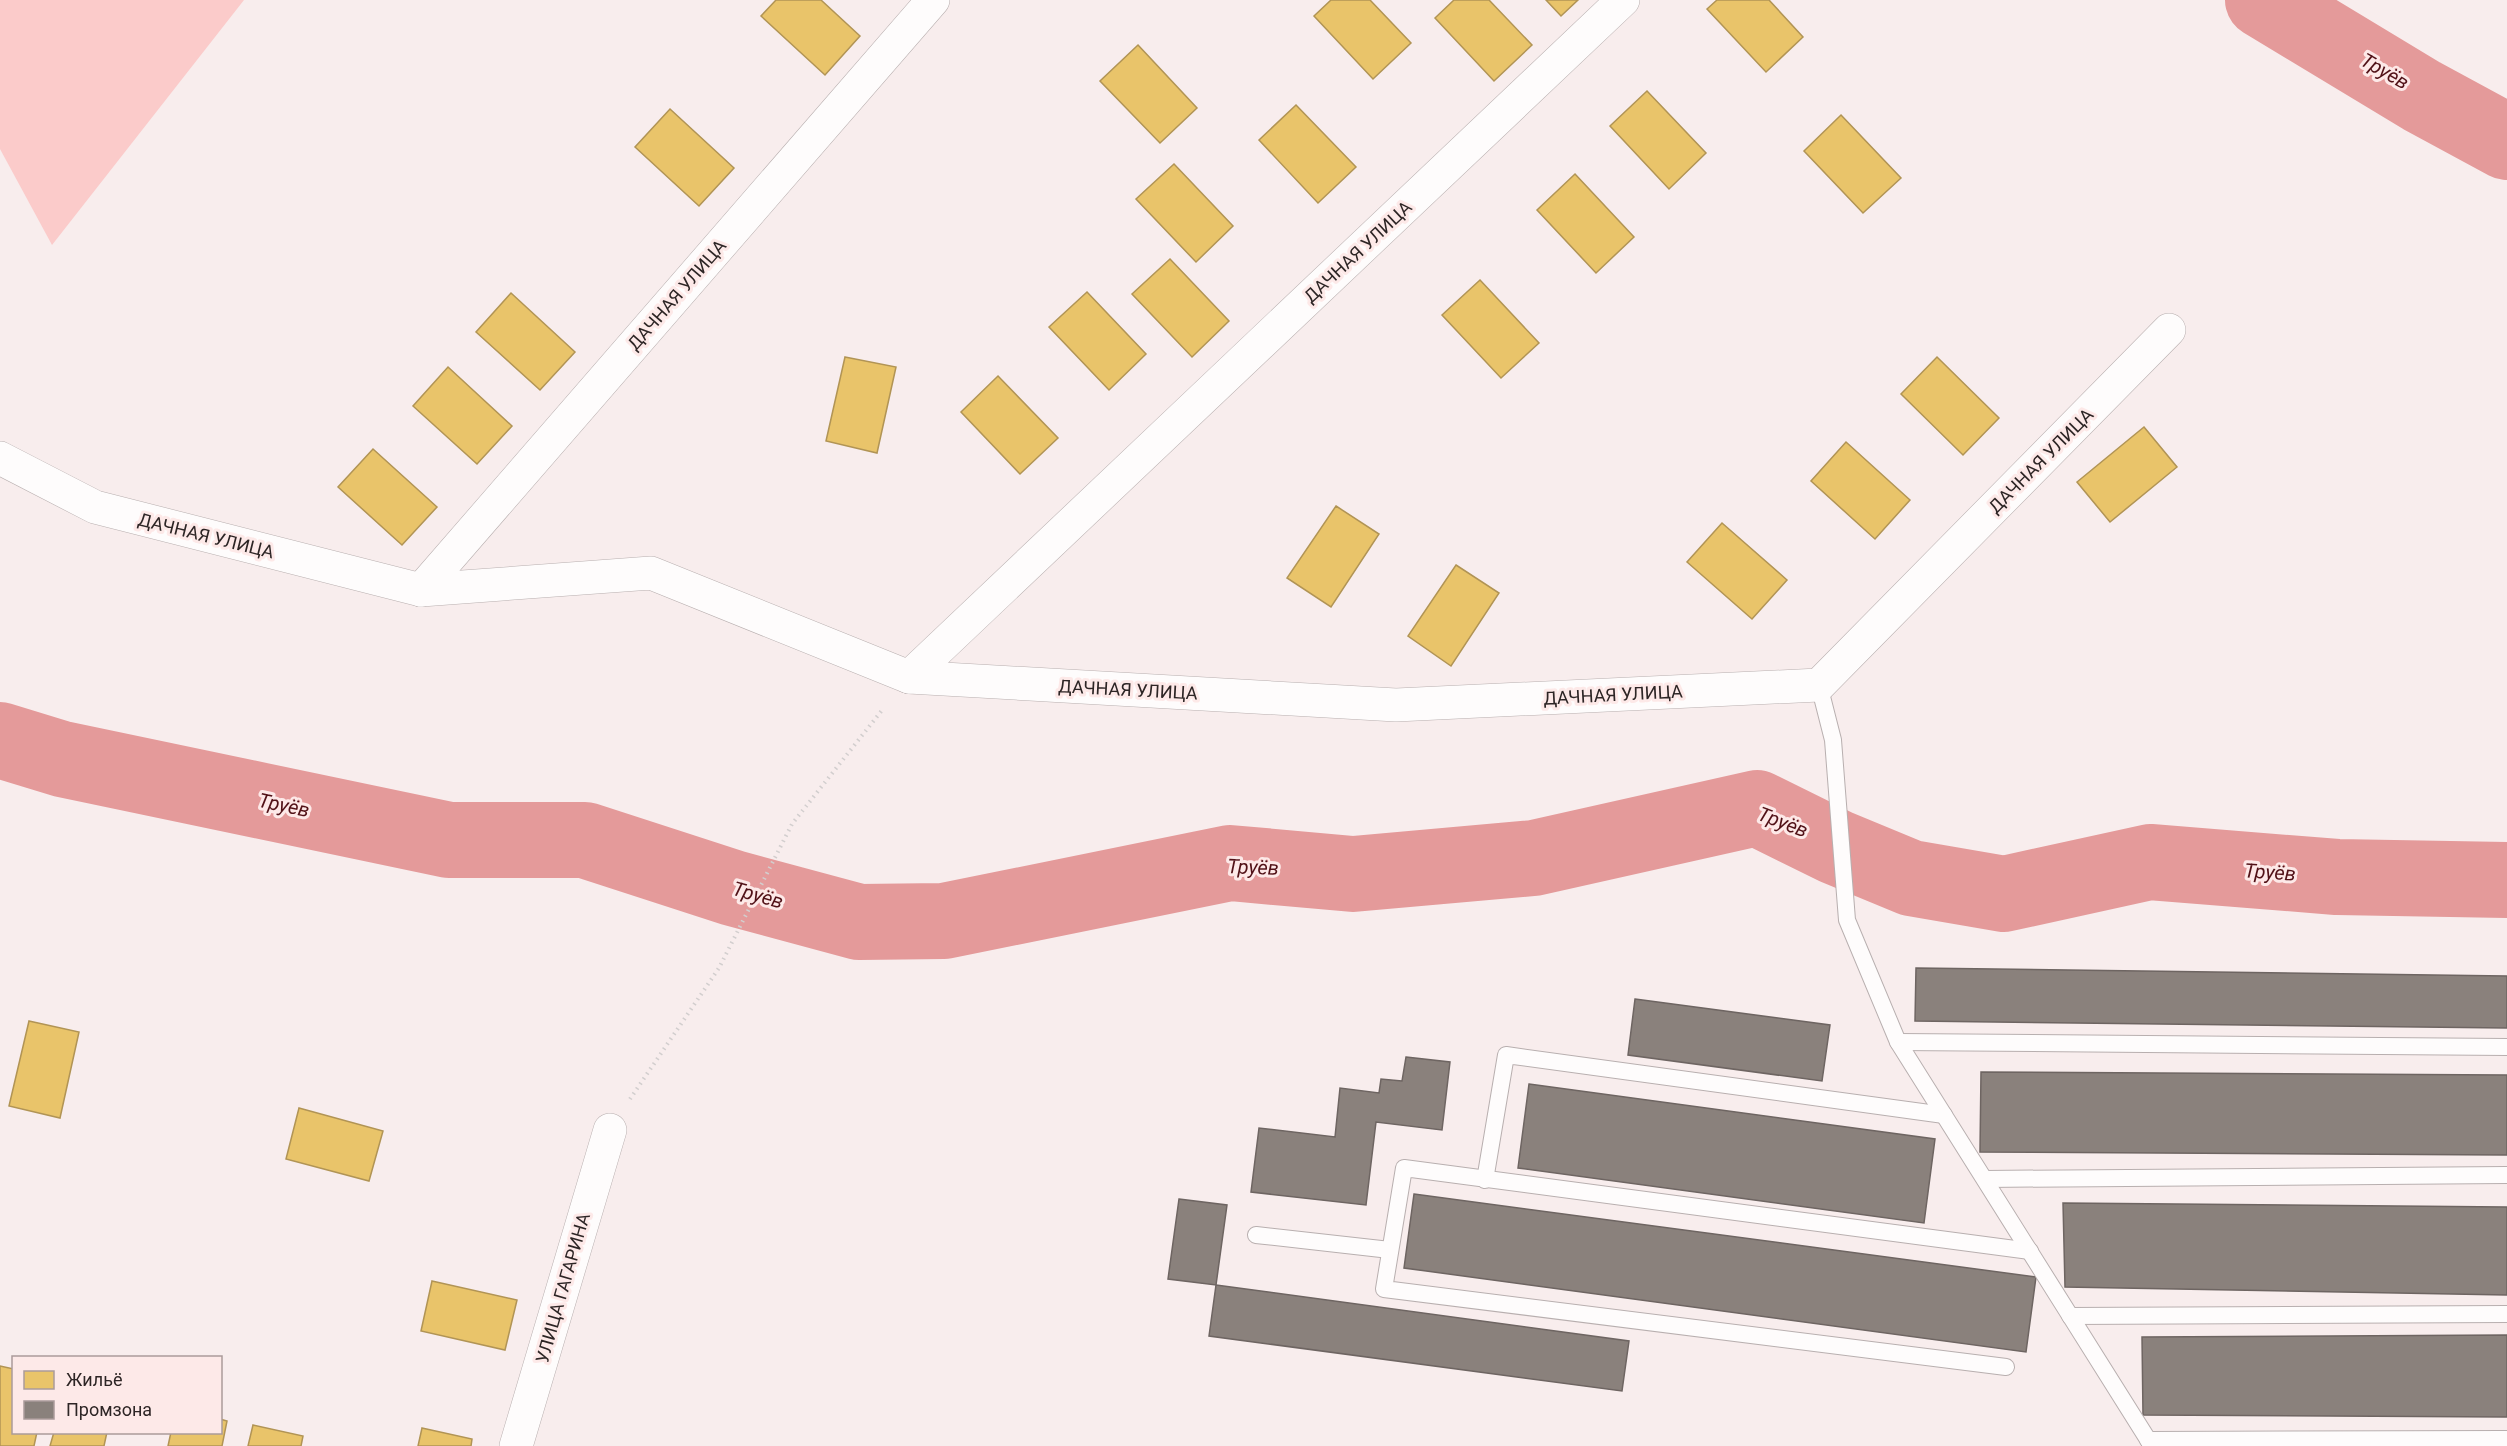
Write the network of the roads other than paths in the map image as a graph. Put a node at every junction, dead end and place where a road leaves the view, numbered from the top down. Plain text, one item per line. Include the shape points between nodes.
1 (933, 0) edge
2 (1623, 0) edge
3 (2169, 330) dead end
4 (0, 458) edge
5 (421, 590) junction
6 (909, 677) junction
7 (1819, 685) junction
8 (1898, 1042) junction
9 (2507, 1047) edge
10 (1944, 1115) junction
11 (610, 1130) road end
12 (2507, 1175) edge
13 (1984, 1179) junction
14 (1485, 1180) junction
15 (1257, 1235) dead end
16 (1390, 1250) junction
17 (2030, 1251) junction
18 (2507, 1314) edge
19 (2070, 1316) junction
20 (2006, 1367) dead end
21 (2507, 1438) edge
22 (2150, 1443) edge
23 (516, 1446) edge

1 - 5 street, ДАЧНАЯ УЛИЦА
2 - 6 street, ДАЧНАЯ УЛИЦА
3 - 7 street, ДАЧНАЯ УЛИЦА
4 - 5 street, ДАЧНАЯ УЛИЦА via 95,507
5 - 6 street, ДАЧНАЯ УЛИЦА via 651,573
6 - 7 street, ДАЧНАЯ УЛИЦА via 1396,705
7 - 8 lane via 1833,740 1847,920
8 - 9 lane
8 - 10 lane
10 - 13 lane
10 - 14 lane via 1506,1055
11 - 23 street, УЛИЦА ГАГАРИНА
12 - 13 lane
13 - 17 lane
14 - 16 lane via 1404,1168
14 - 17 lane
15 - 16 lane
16 - 20 lane via 1384,1289
17 - 19 lane
18 - 19 lane
19 - 22 lane
21 - 22 lane

